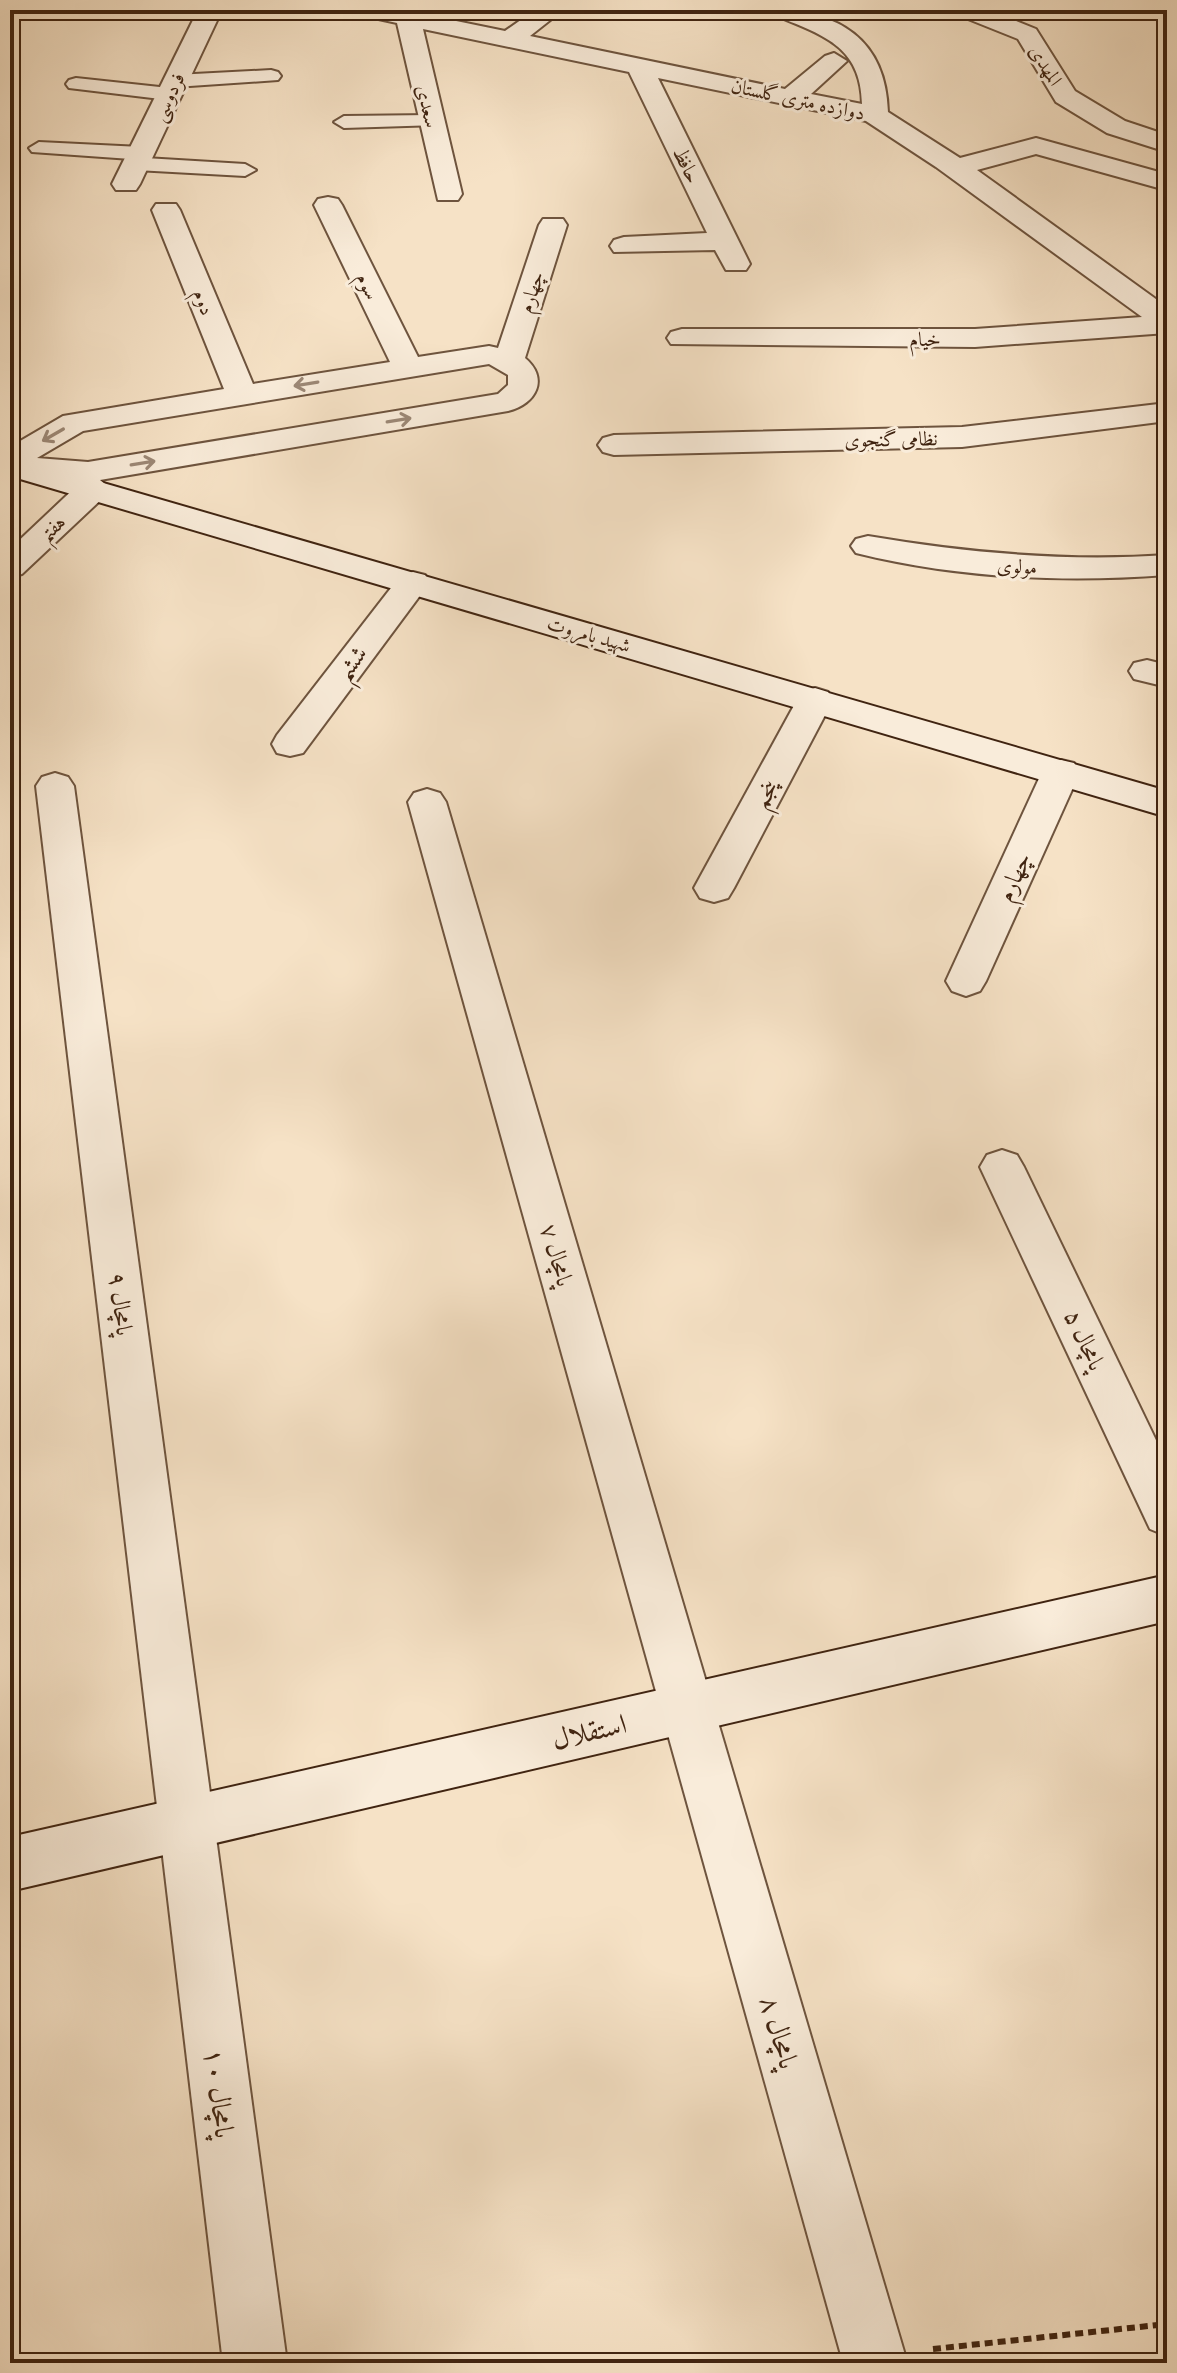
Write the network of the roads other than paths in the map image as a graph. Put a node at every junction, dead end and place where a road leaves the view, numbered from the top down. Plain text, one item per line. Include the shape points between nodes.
1 (210, 10) edge
2 (369, 10) edge
3 (551, 10) edge
4 (783, 10) edge
5 (967, 10) edge
6 (409, 14) edge
7 (509, 39) junction
8 (834, 61) dead end
9 (639, 66) junction
10 (271, 76) dead end
11 (76, 84) dead end
12 (172, 88) junction
13 (790, 98) junction
14 (875, 115) junction
15 (431, 121) junction
16 (344, 122) dead end
17 (1167, 144) edge
18 (39, 148) dead end
19 (134, 167) junction
20 (955, 168) junction
21 (245, 170) dead end
22 (1167, 178) edge
23 (448, 194) dead end
24 (328, 205) dead end
25 (166, 210) dead end
26 (553, 225) dead end
27 (624, 246) dead end
28 (1167, 324) edge
29 (682, 338) dead end
30 (509, 360) junction
31 (408, 367) junction
32 (242, 395) junction
33 (1167, 412) edge
34 (614, 445) dead end
35 (10, 464) edge
36 (94, 488) junction
37 (868, 546) dead end
38 (1167, 565) edge
39 (10, 567) edge
40 (413, 582) junction
41 (815, 700) junction
42 (290, 744) dead end
43 (1061, 772) junction
44 (55, 786) dead end
45 (427, 802) dead end
46 (1167, 804) edge
47 (714, 888) dead end
48 (966, 981) dead end
49 (1002, 1167) dead end
50 (1167, 1514) edge
51 (1167, 1598) edge
52 (688, 1708) junction
53 (186, 1823) junction
54 (10, 1864) edge
55 (873, 2355) road end
56 (255, 2363) edge

1 - 12 street, فردوسی
2 - 6 street, دوازده متری گلستان
3 - 7 street
4 - 14 street via 854,43 872,68
5 - 17 street, المهدی via 1027,34 1065,96 1116,127
6 - 7 street, دوازده متری گلستان
6 - 15 street, سعدی
7 - 9 street, دوازده متری گلستان
8 - 13 street
9 - 13 street, دوازده متری گلستان
9 - 27 street, حافظ via 730,252
10 - 12 lane
11 - 12 lane
12 - 19 street, فردوسی
13 - 14 street, دوازده متری گلستان
14 - 20 street, دوازده متری گلستان
15 - 16 lane
15 - 23 street, سعدی
18 - 19 lane
19 - 21 lane
20 - 22 street via 1036,146 1162,181
20 - 28 street, دوازده متری گلستان
24 - 31 street, سوم
25 - 32 street, دوم
26 - 30 street, چهارم
28 - 29 street, خیام via 975,338
30 - 31 street via 489,355
35 -> 30 street via 88,472 508,402 524,387 523,372
31 -> 32 street
32 -> 35 street via 74,423
33 - 34 street, نظامی گنجوی via 962,437
35 - 36 street, شهید بامروت
36 - 39 street, هفتم
36 - 40 street, شهید بامروت
37 - 38 street, مولوی via 971,564 1113,571
40 - 41 street, شهید بامروت
40 - 42 street, ششم
41 - 43 street, شهید بامروت
41 - 47 street, پنجم
43 - 46 street, شهید بامروت
43 - 48 street, چهارم
44 - 53 street, پامچال ۹
45 - 52 street, پامچال ۷
49 - 50 street, پامچال ۵
51 - 52 street, استقلال
52 - 53 street, استقلال
52 - 55 street, پامچال ۸
53 - 54 street, استقلال
53 - 56 street, پامچال ۱۰

